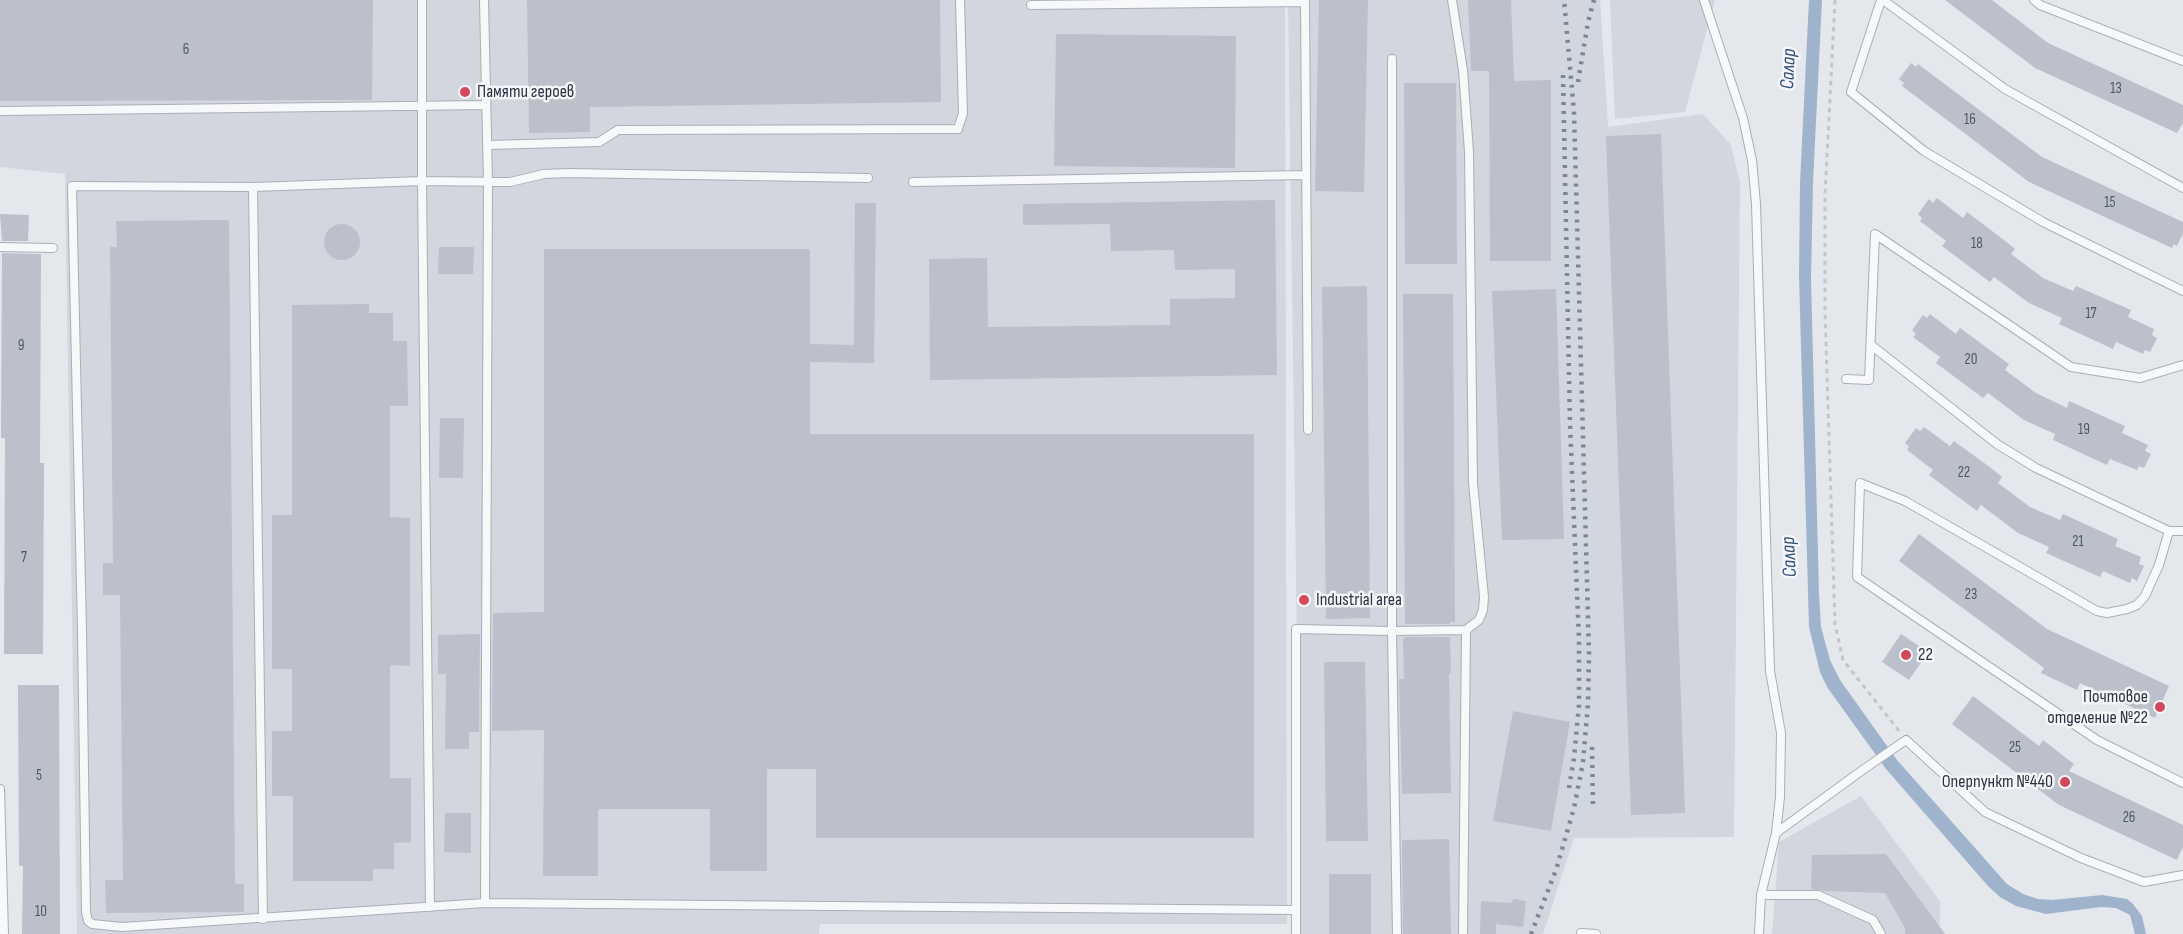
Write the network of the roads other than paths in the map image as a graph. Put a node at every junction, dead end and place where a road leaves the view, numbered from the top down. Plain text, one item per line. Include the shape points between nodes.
1 (422, 0) edge
2 (484, 0) edge
3 (960, 0) edge
4 (1452, 0) edge
5 (1704, 0) edge
6 (1882, 0) edge
7 (2034, 0) edge
8 (1305, 1) edge
9 (1031, 5) dead end
10 (1392, 59) dead end
11 (2183, 60) edge
12 (486, 105) junction
13 (423, 107) junction
14 (0, 111) edge
15 (488, 145) junction
16 (1306, 176) junction
17 (868, 178) dead end
18 (422, 181) junction
19 (488, 182) junction
20 (913, 182) dead end
21 (253, 187) junction
22 (2183, 188) edge
23 (0, 247) edge
24 (53, 248) dead end
25 (2183, 291) edge
26 (1871, 345) junction
27 (2183, 365) edge
28 (1846, 379) dead end
29 (1308, 430) dead end
30 (2169, 531) junction
31 (2183, 531) edge
32 (1466, 630) junction
33 (1392, 631) junction
34 (2183, 783) edge
35 (0, 789) edge
36 (1776, 833) junction
37 (2183, 875) edge
38 (1761, 895) junction
39 (485, 903) junction
40 (430, 907) junction
41 (1296, 910) junction
42 (263, 919) junction
43 (1581, 933) edge
44 (4, 934) edge
45 (1296, 934) edge
46 (1396, 934) edge
47 (1463, 934) edge
48 (1596, 934) edge
49 (1759, 934) edge
50 (1881, 934) edge

1 - 13 lane
2 - 12 lane
3 - 15 lane via 963,113 958,129 618,130 599,142
4 - 32 lane via 1469,152 1473,483 1484,597 1479,620
5 - 36 lane via 1743,118 1756,204 1770,671 1781,733
6 - 22 lane via 2005,89
6 - 25 lane via 1851,92 1934,157 2043,222
7 - 11 lane
8 - 9 lane
8 - 16 lane
10 - 33 lane
12 - 13 lane
12 - 15 lane
13 - 14 lane
13 - 18 lane
15 - 19 lane
16 - 20 lane
16 - 29 lane
17 - 19 lane via 569,173
18 - 19 lane
18 - 21 lane
18 - 40 lane
19 - 39 lane
21 - 42 lane
21 - 42 lane via 72,186 87,917 92,924 122,927
23 - 24 lane
26 - 27 lane via 1875,234 2070,367 2140,378
26 - 28 lane via 1869,380
26 - 30 lane via 1997,444 2036,468
30 - 31 lane
30 - 34 lane via 2145,596 2137,605 2107,613 2097,611 1905,501 1860,483 1857,577 2097,740
32 - 33 lane
32 - 47 lane
33 - 41 lane via 1296,629
33 - 46 lane
35 - 44 lane
36 - 37 lane via 1906,740 1985,812 2081,858 2145,882
36 - 38 lane
38 - 49 lane
38 - 50 lane via 1818,895 1873,920
39 - 40 lane
39 - 41 lane
40 - 42 lane
41 - 45 lane
43 - 48 lane

